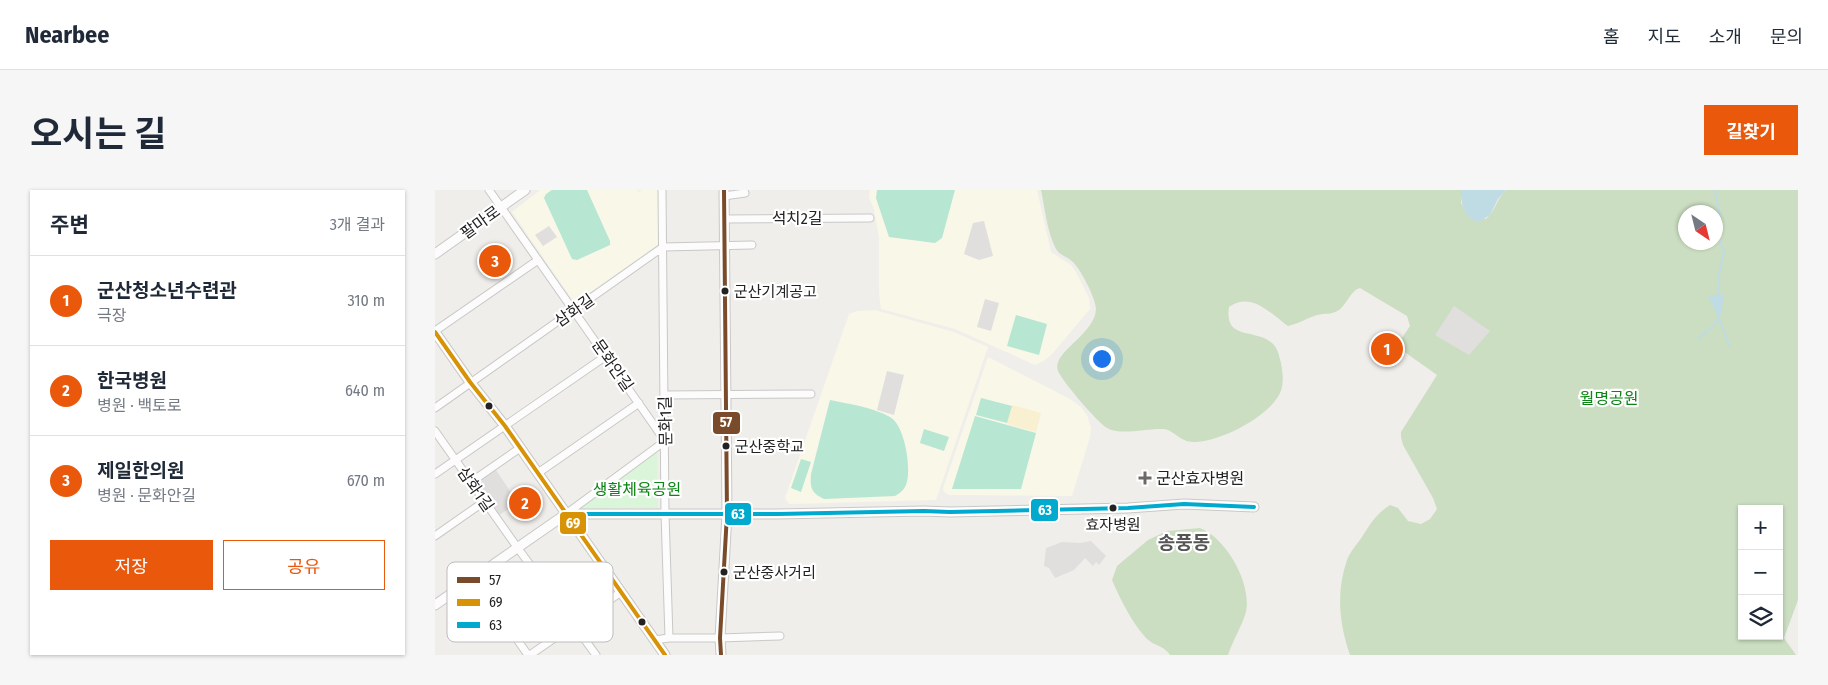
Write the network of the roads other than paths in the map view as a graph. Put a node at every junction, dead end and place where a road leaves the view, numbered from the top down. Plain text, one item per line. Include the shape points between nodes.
1 (489, 190) edge
2 (525, 190) edge
3 (662, 190) edge
4 (724, 193) edge
5 (745, 193) dead end
6 (502, 207) junction
7 (870, 218) dead end
8 (724, 219) junction
9 (724, 246) junction
10 (752, 246) dead end
11 (663, 247) junction
12 (435, 254) edge
13 (538, 260) junction
14 (574, 309) junction
15 (435, 332) edge
16 (606, 356) junction
17 (470, 382) junction
18 (811, 394) dead end
19 (664, 395) junction
20 (726, 395) junction
21 (639, 403) junction
22 (435, 408) edge
23 (505, 426) junction
24 (435, 431) edge
25 (665, 441) junction
26 (520, 448) junction
27 (455, 459) junction
28 (538, 473) junction
29 (435, 474) edge
30 (471, 482) junction
31 (485, 501) junction
32 (1254, 507) dead end
33 (566, 514) junction
34 (665, 514) junction
35 (727, 514) junction
36 (435, 536) edge
37 (517, 547) junction
38 (496, 562) edge
39 (528, 562) edge
40 (600, 562) edge
41 (613, 581) edge
42 (621, 592) junction
43 (447, 596) edge
44 (613, 598) edge
45 (435, 604) edge
46 (780, 636) dead end
47 (669, 638) junction
48 (720, 638) junction
49 (654, 640) junction
50 (520, 642) edge
51 (549, 642) edge
52 (586, 642) edge
53 (529, 655) edge
54 (596, 655) edge
55 (665, 655) edge
56 (721, 655) edge

1 - 6 street, 문화안길
2 - 6 street, 팔마로
3 - 11 street, 문화1길
4 - 5 street
4 - 8 street
6 - 12 street, 팔마로
6 - 13 street, 문화안길
7 - 8 street, 석치2길
8 - 9 street
9 - 10 street
9 - 11 street
9 - 20 street
11 - 14 street, 삼화길
11 - 19 street, 문화1길
13 - 14 street, 문화안길
13 - 15 street
14 - 16 street, 문화안길
14 - 17 street, 삼화길
15 - 17 street
16 - 21 street, 문화안길
16 - 23 street
17 - 22 street, 삼화길
17 - 23 street
18 - 20 street
19 - 20 street
19 - 25 street, 문화1길
20 - 35 street
21 - 25 street, 문화안길
21 - 28 street
23 - 26 street
23 - 27 street
24 - 27 street, 삼화1길
25 - 33 street
25 - 34 street, 문화1길
26 - 28 street
26 - 30 street
27 - 29 street
27 - 30 street, 삼화1길
28 - 33 street
30 - 31 street, 삼화1길
31 - 36 street
31 - 37 street, 삼화1길
32 - 35 street via 1184,504 1128,508
33 - 34 street
33 - 37 street
33 - 40 street
34 - 35 street
34 - 47 street, 문화1길
35 - 48 street
37 - 38 street
37 - 39 street, 삼화1길
41 - 42 street
42 - 44 street
42 - 49 street
43 - 45 street
46 - 48 street
47 - 48 street
47 - 49 street
48 - 56 street
49 - 55 street
50 - 53 street
51 - 53 street
52 - 54 street, 삼화1길

